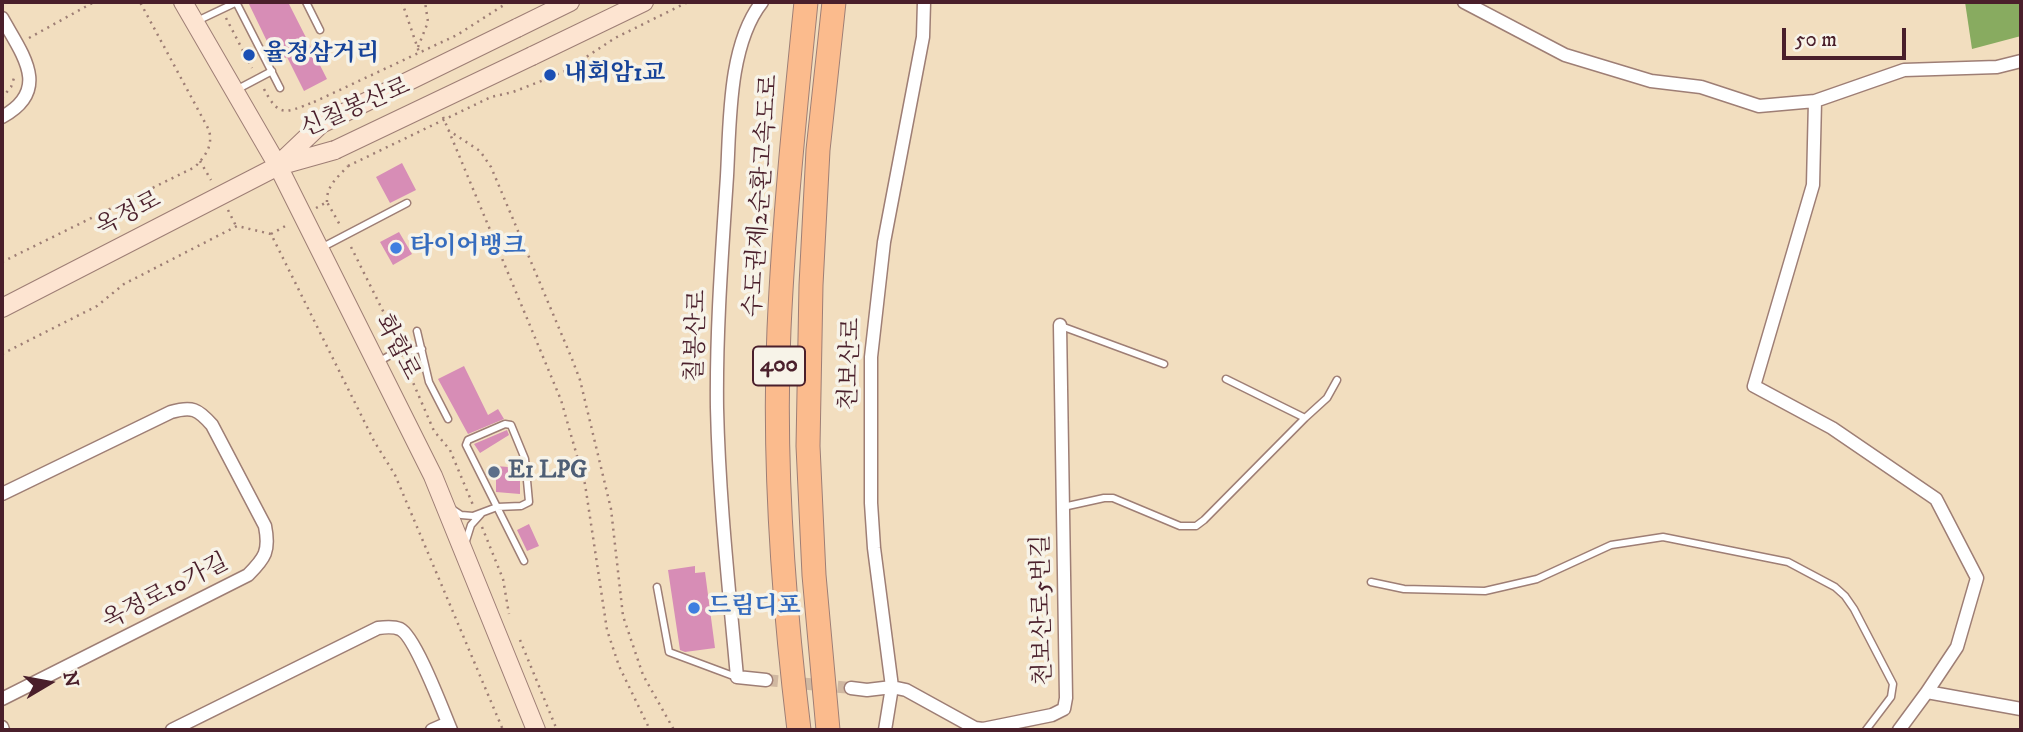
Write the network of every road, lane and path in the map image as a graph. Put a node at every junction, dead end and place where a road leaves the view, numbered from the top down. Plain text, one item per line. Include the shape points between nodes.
1 (94, 2) edge
2 (140, 2) edge
3 (183, 2) edge
4 (236, 2) edge
5 (306, 2) edge
6 (402, 2) edge
7 (425, 2) edge
8 (508, 2) edge
9 (570, 2) edge
10 (644, 2) edge
11 (688, 2) edge
12 (762, 2) edge
13 (806, 2) edge
14 (924, 2) edge
15 (1464, 2) edge
16 (837, 5) edge
17 (2, 18) edge
18 (195, 22) junction
19 (230, 26) dead end
20 (320, 30) dead end
21 (26, 40) dead end
22 (418, 47) junction
23 (247, 58) dead end
24 (423, 61) dead end
25 (2021, 61) edge
26 (272, 71) junction
27 (14, 72) dead end
28 (280, 88) dead end
29 (235, 91) junction
30 (268, 97) dead end
31 (2, 98) edge
32 (1815, 101) junction
33 (440, 107) dead end
34 (2, 117) edge
35 (448, 130) junction
36 (278, 166) junction
37 (327, 202) dead end
38 (407, 203) dead end
39 (319, 249) junction
40 (352, 250) dead end
41 (2, 262) edge
42 (2, 308) edge
43 (1060, 325) joint
44 (417, 331) dead end
45 (400, 343) dead end
46 (422, 349) junction
47 (2, 354) edge
48 (404, 360) dead end
49 (376, 363) junction
50 (1164, 365) dead end
51 (1226, 379) dead end
52 (1336, 380) dead end
53 (1305, 418) junction
54 (448, 419) dead end
55 (2, 494) edge
56 (472, 500) dead end
57 (444, 503) junction
58 (497, 507) junction
59 (1063, 507) junction
60 (482, 513) junction
61 (485, 534) dead end
62 (465, 555) junction
63 (524, 561) dead end
64 (1371, 582) dead end
65 (657, 587) dead end
66 (511, 618) dead end
67 (516, 631) dead end
68 (737, 677) junction
69 (766, 680) tunnel mouth
70 (892, 687) junction
71 (851, 688) tunnel mouth
72 (1927, 692) junction
73 (2, 699) edge
74 (2021, 709) edge
75 (449, 727) edge
76 (172, 730) edge
77 (432, 730) edge
78 (503, 730) edge
79 (536, 730) edge
80 (557, 730) edge
81 (650, 730) edge
82 (674, 730) edge
83 (799, 730) edge
84 (828, 730) edge
85 (886, 730) edge
86 (1866, 730) edge
87 (1899, 730) edge

1 - 21 path
2 - 41 path via 209,130 212,140 206,155 195,167
3 - 18 main road, 화합로
4 - 18 lane
4 - 26 lane
5 - 20 lane
6 - 22 path
7 - 22 path via 428,22
8 - 30 path, bridge via 457,35 314,102 284,112
9 - 36 main road, 신칠봉산로, bridge via 321,124
10 - 36 main road, 신칠봉산로, bridge via 335,150
11 - 37 path, bridge via 615,38 565,71 491,97 348,166 329,187
12 - 68 street, 칠봉산로 via 748,22 736,73 720,311 719,463
13 - 83 highway, 수도권제2순환고속도로 / 400 via 779,331 783,567
14 - 70 street, 천보산로 via 923,37 884,242 871,357 870,503
15 - 32 street via 1565,55 1651,80 1701,87 1759,106
16 - 84 highway, 400 via 836,70 818,150 808,446
17 - 34 street via 26,61 30,79 20,106
18 - 29 main road, 화합로
19 - 23 path
22 - 24 path
25 - 32 street via 1997,67 1904,70
26 - 28 lane
26 - 29 lane
27 - 31 path via 11,87
29 - 36 main road, 화합로
32 - 72 street via 1813,185 1754,386 1832,428 1936,499 1977,578 1956,646
33 - 35 path
35 - 81 path via 561,400 585,484 607,631
35 - 82 path via 480,151 491,167 580,380 614,522 623,616 643,675
36 - 39 main road, 화합로
36 - 42 main road, 옥정로
38 - 39 lane
39 - 49 main road, 화합로
40 - 45 path
43 - 50 lane
43 - 59 street, 천보산로5번길
44 - 46 lane
46 - 49 lane via 394,353
46 - 54 lane via 429,382
47 - 78 path via 237,226 271,234 395,475
48 - 56 path via 434,431 450,450
49 - 57 main road, 화합로
51 - 53 lane
52 - 53 lane via 1327,398
53 - 59 lane via 1196,526 1180,526 1112,498
55 - 73 street, 옥정로10가길 via 185,408 201,412 212,425 265,526 268,544 262,561 248,575
57 - 60 lane via 466,516
57 - 62 main road, 화합로
58 - 58 lane via 529,502 525,459 513,426 507,423 466,443
58 - 60 lane
58 - 63 lane
59 - 70 street, 천보산로5번길 via 1064,709 975,728 906,690
60 - 62 lane via 467,533
61 - 66 path via 503,579
62 - 79 main road, 화합로
64 - 86 lane via 1404,589 1485,591 1537,579 1611,545 1663,537 1788,562 1845,596 1891,679 1891,697
65 - 68 lane via 669,652
67 - 80 path
68 - 69 street
70 - 71 street
70 - 85 street, 천보산로
72 - 74 street
72 - 87 street
75 - 76 street via 413,642 391,627 378,628
75 - 77 street

